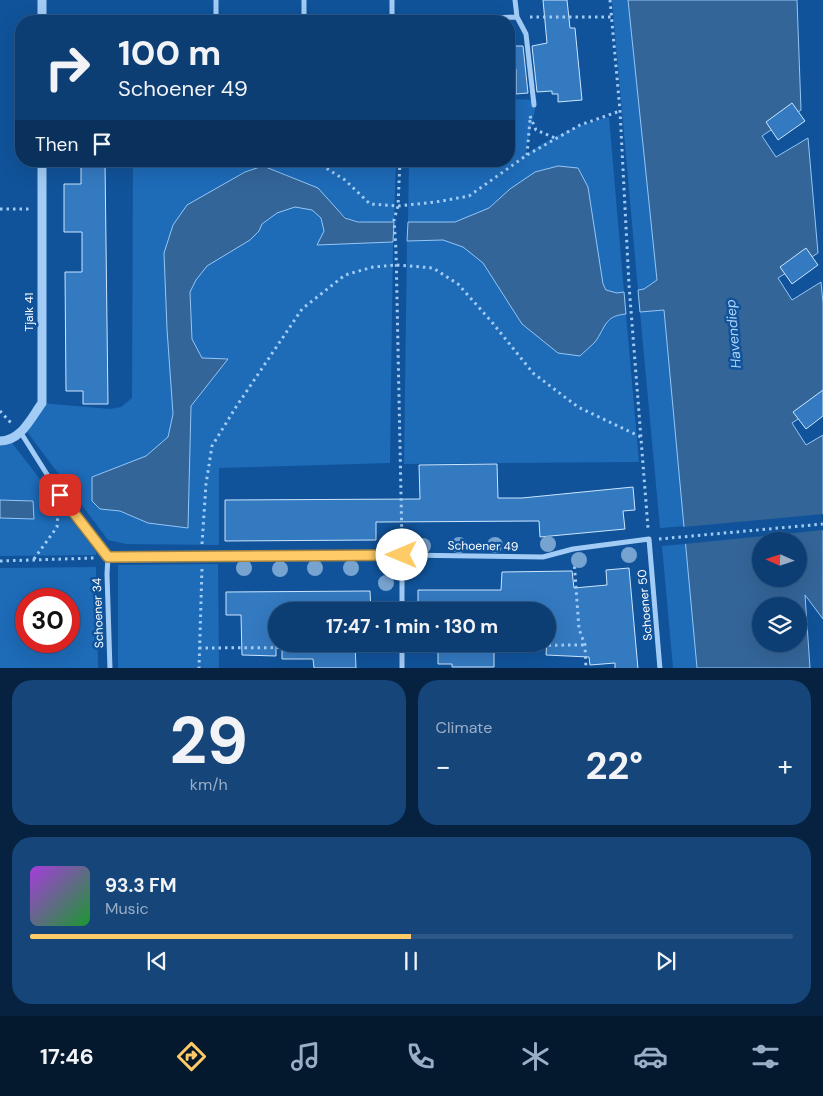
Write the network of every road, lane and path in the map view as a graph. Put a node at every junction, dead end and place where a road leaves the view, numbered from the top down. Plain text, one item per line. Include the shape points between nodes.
1 (42, 0) edge
2 (216, 0) edge
3 (304, 0) edge
4 (392, 0) edge
5 (515, 0) edge
6 (610, 0) edge
7 (42, 15) edge
8 (216, 15) edge
9 (304, 15) edge
10 (391, 15) edge
11 (517, 17) junction
12 (611, 17) junction
13 (534, 105) joint
14 (620, 111) junction
15 (530, 120) junction
16 (556, 139) junction
17 (527, 155) junction
18 (515, 163) edge
19 (42, 167) edge
20 (323, 167) edge
21 (400, 167) edge
22 (510, 167) edge
23 (398, 206) junction
24 (0, 209) edge
25 (42, 210) junction
26 (397, 265) junction
27 (20, 433) junction
28 (641, 437) junction
29 (0, 441) edge
30 (60, 495) junction
31 (823, 524) edge
32 (649, 539) junction
33 (666, 539) dead end
34 (573, 549) junction
35 (402, 555) junction
36 (202, 556) junction
37 (108, 557) junction
38 (33, 560) junction
39 (0, 561) edge
40 (402, 602) edge
41 (402, 652) edge
42 (110, 668) edge
43 (199, 668) edge
44 (402, 668) edge
45 (586, 668) edge
46 (660, 668) edge

1 - 7 street
2 - 8 street
3 - 9 street
4 - 10 street
5 - 11 street
6 - 12 path
11 - 12 path
11 - 13 street via 526,34
12 - 14 path
13 - 15 path
14 - 16 path via 580,125
14 - 28 path
15 - 16 path via 536,130
15 - 17 path
16 - 17 path
17 - 18 path
19 - 25 street, Tjalk 41
20 - 23 path via 345,180 370,204
21 - 23 path
22 - 23 path via 469,196
23 - 26 path via 394,220
24 - 25 path
25 - 27 street, Tjalk 41 via 42,403
26 - 28 path via 433,268 458,284 533,373 578,408
26 - 35 path
26 - 36 path via 373,266 345,275 302,310 273,351 212,446 206,484
27 - 29 street
27 - 30 street
28 - 32 path
30 - 37 street
30 - 38 path via 57,527
31 - 33 path
32 - 34 street, Schoener 49
32 - 46 street, Schoener 50
34 - 35 street, Schoener 49 via 543,557
34 - 45 path via 579,629 585,644
35 - 36 street, Schoener 49
35 - 40 street
36 - 37 street, Schoener 49
36 - 43 path
37 - 38 path
37 - 42 street, Schoener 34
38 - 39 path
41 - 44 street

